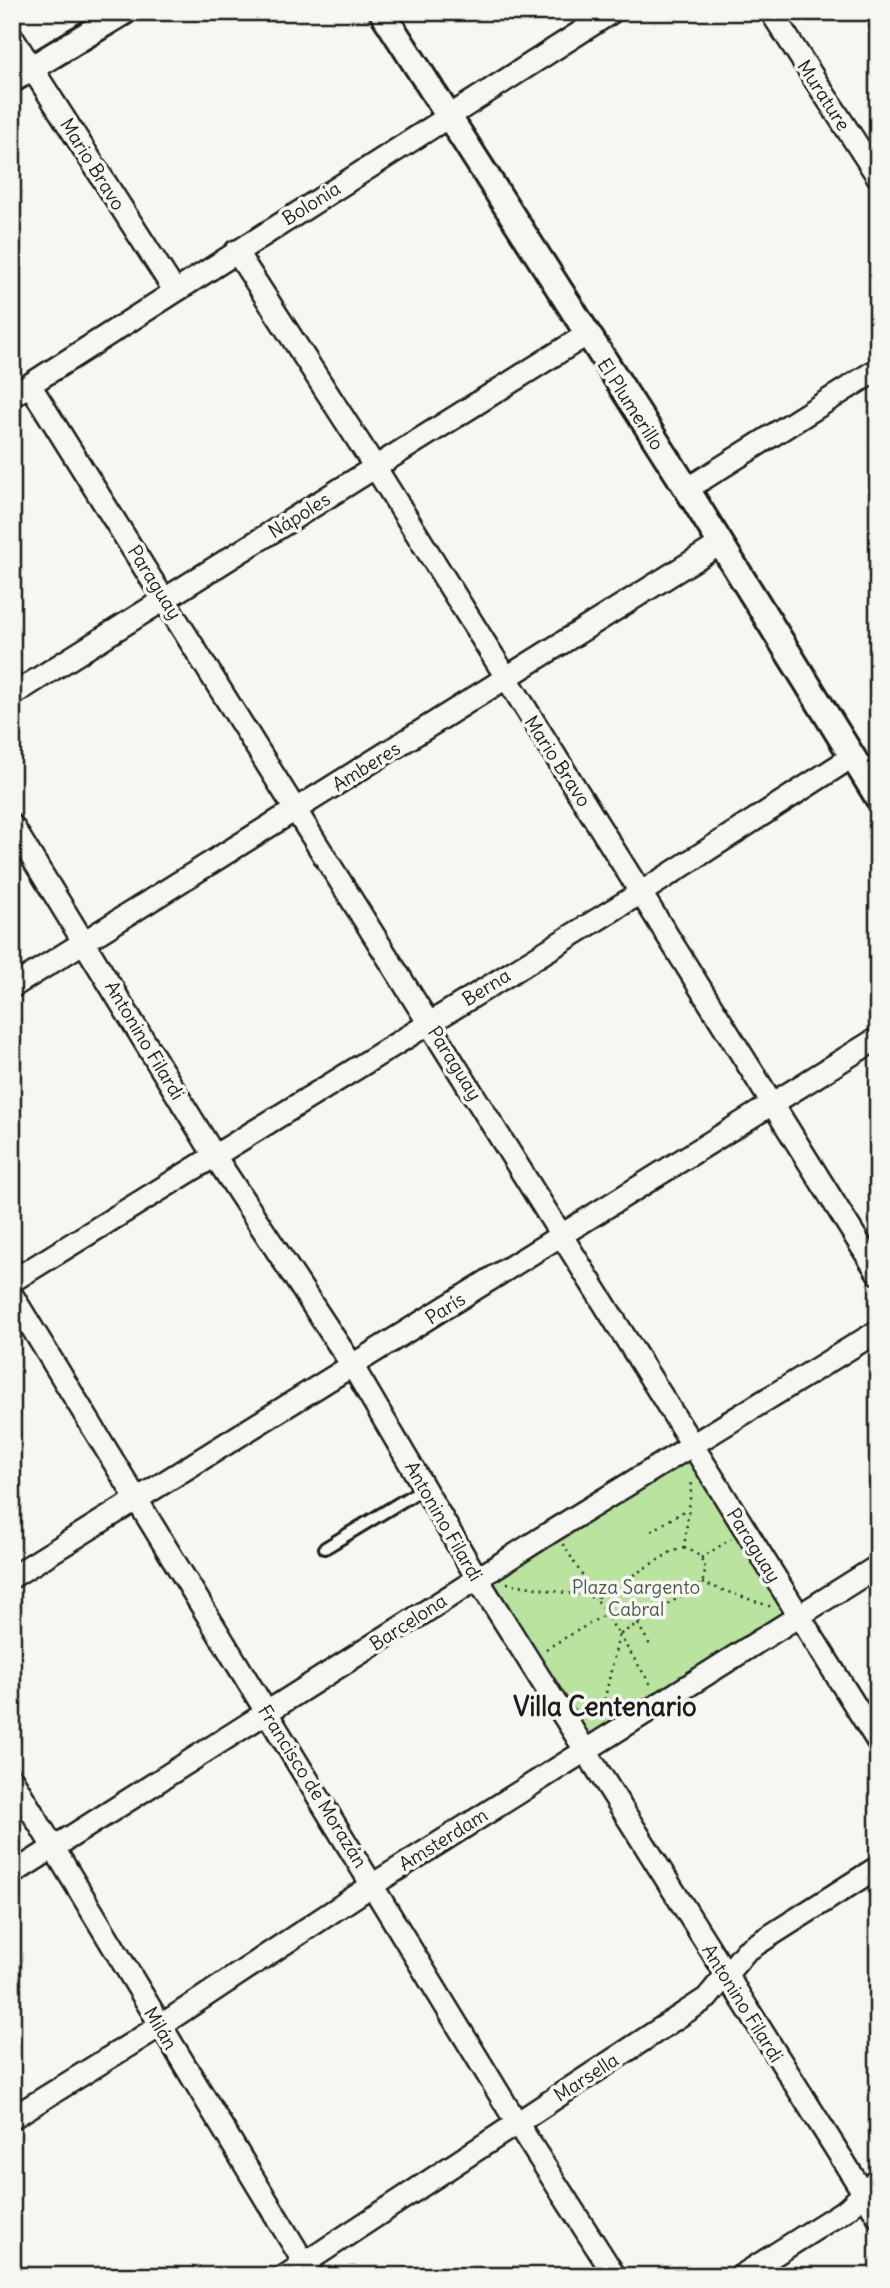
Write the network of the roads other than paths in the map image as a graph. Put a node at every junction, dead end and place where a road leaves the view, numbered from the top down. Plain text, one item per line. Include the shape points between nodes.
1 (124, 12) edge
2 (382, 12) edge
3 (612, 12) edge
4 (771, 12) edge
5 (12, 37) edge
6 (22, 74) edge
7 (447, 117) junction
8 (878, 177) edge
9 (236, 251) junction
10 (174, 290) junction
11 (586, 335) junction
12 (878, 369) edge
13 (21, 390) edge
14 (375, 467) junction
15 (687, 489) junction
16 (720, 544) junction
17 (166, 597) junction
18 (507, 680) junction
19 (12, 695) edge
20 (852, 757) junction
21 (878, 798) edge
22 (296, 810) junction
23 (12, 825) edge
24 (642, 891) junction
25 (85, 941) junction
26 (12, 987) edge
27 (429, 1022) junction
28 (878, 1038) edge
29 (772, 1103) junction
30 (214, 1155) junction
31 (562, 1236) junction
32 (878, 1273) edge
33 (12, 1281) edge
34 (12, 1296) edge
35 (878, 1331) edge
36 (352, 1364) junction
37 (695, 1447) junction
38 (424, 1488) junction
39 (138, 1497) junction
40 (324, 1548) dead end
41 (878, 1566) edge
42 (12, 1577) edge
43 (477, 1578) junction
44 (798, 1615) junction
45 (267, 1712) junction
46 (878, 1742) edge
47 (589, 1746) junction
48 (12, 1779) edge
49 (55, 1848) junction
50 (878, 1867) edge
51 (12, 1874) edge
52 (374, 1884) junction
53 (727, 1977) junction
54 (160, 2026) junction
55 (12, 2118) edge
56 (517, 2123) junction
57 (871, 2187) edge
58 (878, 2216) edge
59 (308, 2270) edge
60 (285, 2276) edge
61 (615, 2276) edge
62 (741, 2276) edge

1 - 6 street
2 - 7 street, El Plumerillo
3 - 7 street, Bolonia
4 - 8 street, Murature
5 - 6 street, Mario Bravo
6 - 10 street, Mario Bravo
7 - 9 street, Bolonia
7 - 11 street, El Plumerillo
9 - 10 street, Bolonia
9 - 14 street, Mario Bravo
10 - 13 street, Bolonia
11 - 14 street, Nápoles
11 - 15 street, El Plumerillo
12 - 15 street
13 - 17 street, Paraguay
14 - 17 street, Nápoles
14 - 18 street, Mario Bravo
15 - 16 street, El Plumerillo
16 - 18 street, Amberes
16 - 20 street, El Plumerillo
17 - 19 street, Nápoles
17 - 22 street, Paraguay
18 - 22 street, Amberes
18 - 24 street, Mario Bravo
20 - 21 street, El Plumerillo
20 - 24 street, Berna
22 - 25 street, Amberes
22 - 27 street, Paraguay
23 - 25 street, Antonino Filardi
24 - 27 street, Berna
24 - 29 street, Mario Bravo
25 - 26 street, Amberes
25 - 30 street, Antonino Filardi
27 - 30 street, Berna
27 - 31 street, Paraguay
28 - 29 street, París
29 - 31 street, París
29 - 32 street, Mario Bravo
30 - 33 street, Berna
30 - 36 street, Antonino Filardi
31 - 36 street, París
31 - 37 street, Paraguay
34 - 39 street, Francisco de Morazán
35 - 37 street, Barcelona
36 - 38 street, Antonino Filardi
36 - 39 street, París
37 - 43 street, Barcelona
37 - 44 street, Paraguay
38 - 40 lane
38 - 43 street, Antonino Filardi
39 - 42 street, París
39 - 45 street, Francisco de Morazán
41 - 44 street, Amsterdam
43 - 45 street, Barcelona
43 - 47 street, Antonino Filardi
44 - 46 street, Paraguay
44 - 47 street, Amsterdam
45 - 49 street, Barcelona
45 - 52 street, Francisco de Morazán
47 - 52 street, Amsterdam
47 - 53 street, Antonino Filardi
48 - 49 street, Milán
49 - 51 street, Barcelona
49 - 54 street, Milán
50 - 53 street, Marsella via 746,1951
52 - 54 street, Amsterdam
52 - 56 street, Francisco de Morazán
53 - 56 street, Marsella via 707,1998
53 - 57 street, Antonino Filardi
54 - 55 street, Amsterdam
54 - 59 street, Milán
56 - 59 street, Marsella
56 - 61 street, Francisco de Morazán
57 - 58 street, Antonino Filardi
57 - 62 street via 847,2208
59 - 60 street, Marsella

